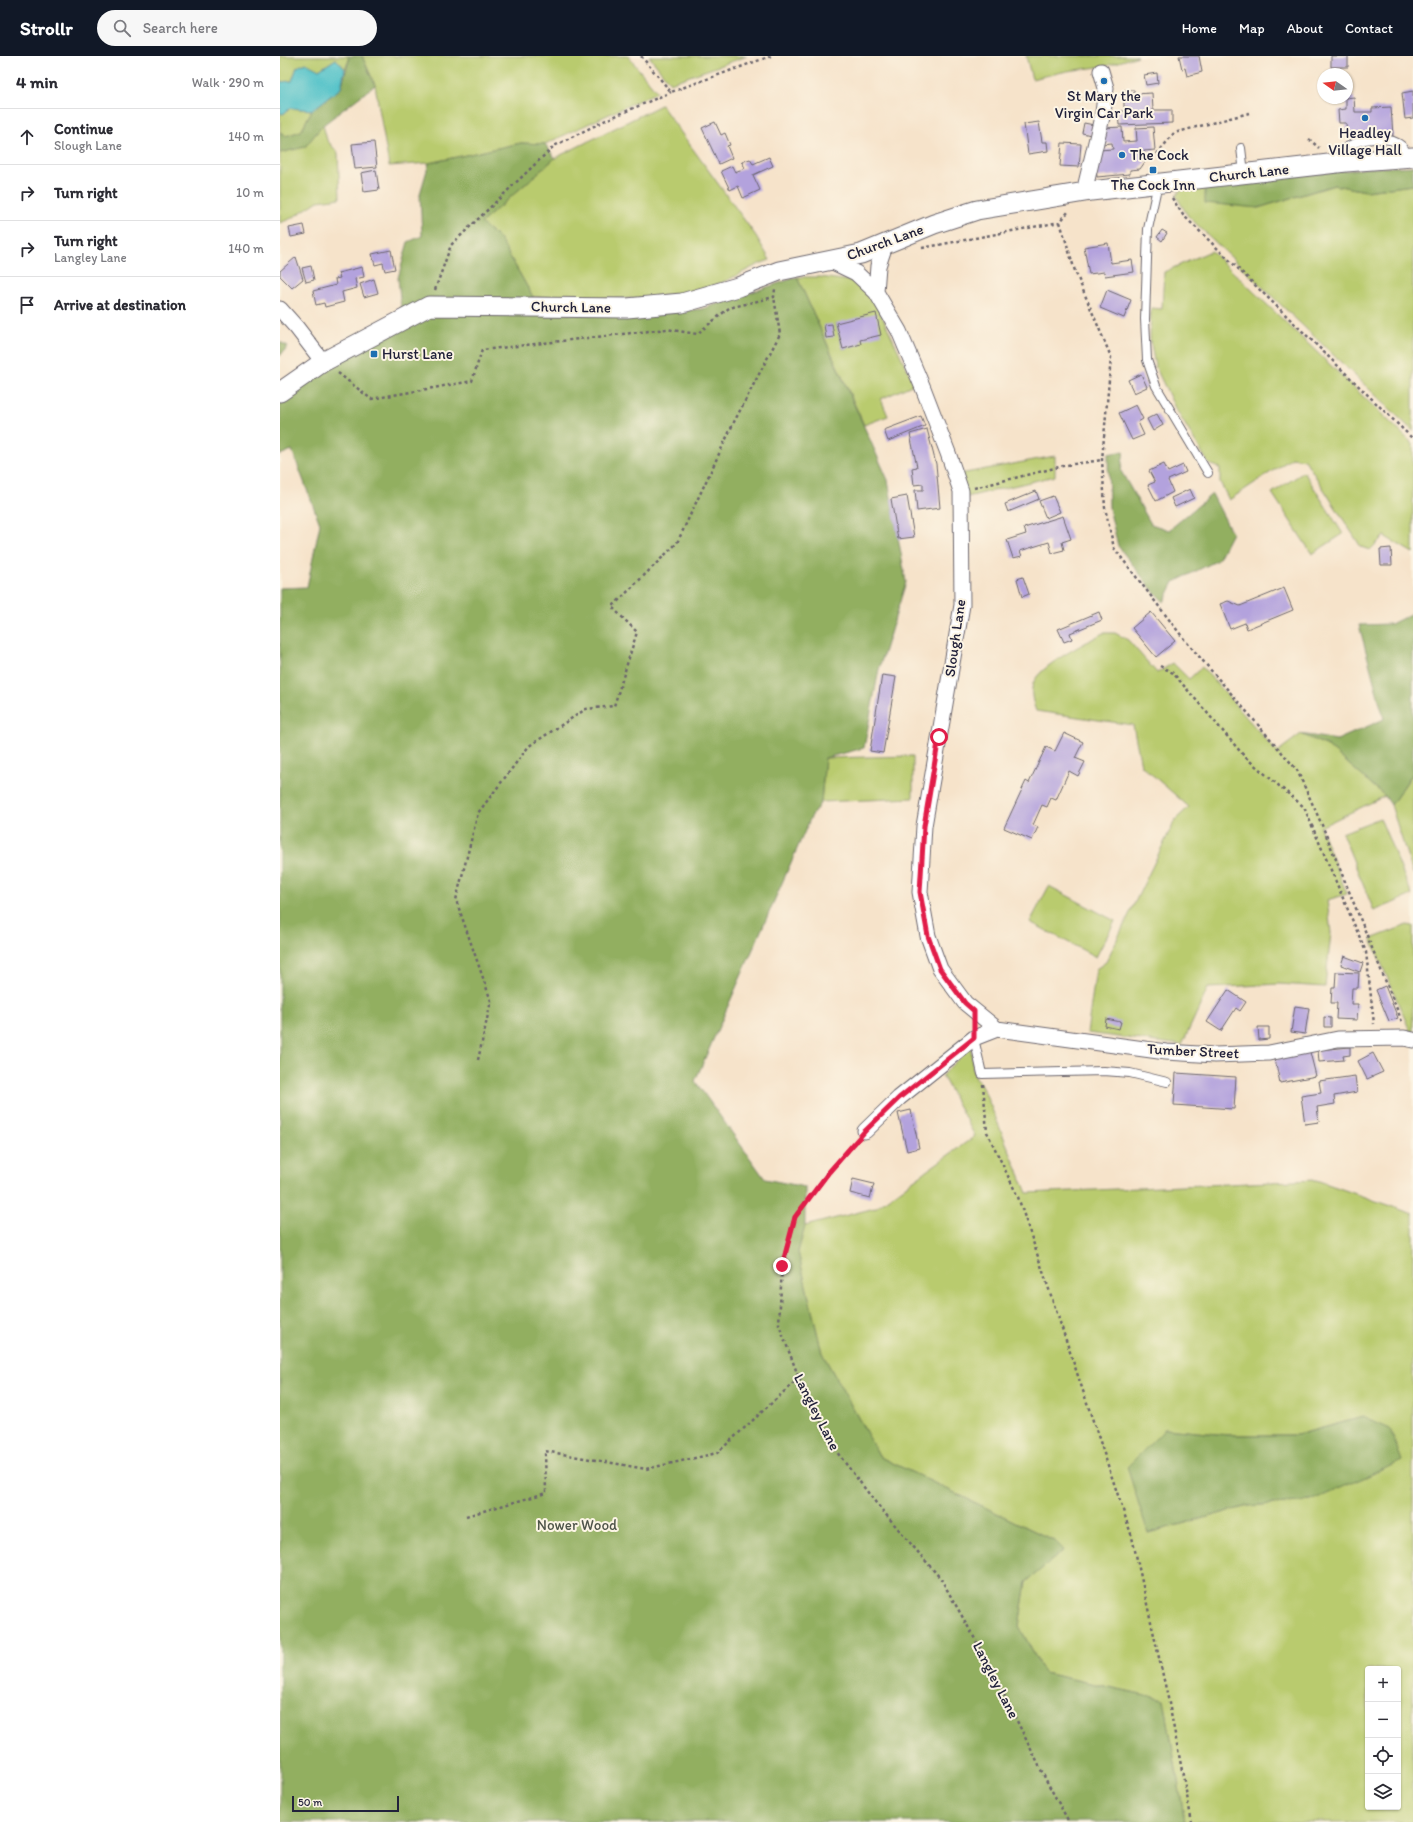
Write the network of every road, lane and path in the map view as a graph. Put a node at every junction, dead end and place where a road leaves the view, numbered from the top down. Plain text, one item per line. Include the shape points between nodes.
1 (641, 56) edge
2 (771, 56) edge
3 (1101, 71) dead end
4 (670, 92) junction
5 (1249, 112) dead end
6 (1309, 139) dead end
7 (1241, 148) dead end
8 (1318, 148) dead end
9 (1157, 154) dead end
10 (1411, 157) edge
11 (1244, 173) junction
12 (1158, 183) junction
13 (1084, 192) junction
14 (1183, 215) dead end
15 (885, 245) junction
16 (919, 249) dead end
17 (831, 261) junction
18 (779, 271) junction
19 (876, 292) junction
20 (774, 297) junction
21 (429, 306) junction
22 (280, 309) edge
23 (323, 362) junction
24 (280, 392) edge
25 (1413, 438) edge
26 (1102, 460) junction
27 (1208, 473) dead end
28 (961, 492) junction
29 (1160, 666) dead end
30 (974, 1011) junction
31 (997, 1029) junction
32 (974, 1038) junction
33 (1376, 1038) junction
34 (1409, 1039) edge
35 (478, 1060) dead end
36 (982, 1074) junction
37 (1167, 1082) dead end
38 (865, 1131) joint
39 (799, 1378) junction
40 (466, 1516) dead end
41 (1068, 1822) edge
42 (1192, 1822) edge

1 - 4 path
2 - 4 path
3 - 13 street via 1106,88 1103,113
4 - 21 path via 554,146 451,246
5 - 9 path via 1174,133
6 - 8 path
7 - 11 lane
10 - 11 street, Church Lane
11 - 12 street, Church Lane
12 - 13 street, Church Lane
12 - 27 lane via 1148,229 1145,319 1147,360 1156,386
13 - 15 street, Church Lane via 977,210 934,224
14 - 25 path
15 - 17 street, Church Lane via 862,254
15 - 19 street via 878,266
16 - 26 path via 1060,222 1075,272 1111,357
17 - 18 street, Church Lane
17 - 19 street, Slough Lane via 856,273
18 - 20 path
18 - 21 street, Church Lane via 738,287 682,303 627,308
19 - 28 street, Slough Lane via 899,331
20 - 23 path via 729,308 697,334 667,329 482,350 472,381 371,399
20 - 35 path via 780,334 734,422 677,543 612,607 637,632 614,706 586,709 529,746 478,814 456,900 491,1001
21 - 23 street, Church Lane
22 - 23 street
23 - 24 street, Church Lane
26 - 28 path via 1067,465
26 - 34 path via 1104,508 1114,548 1184,639 1297,770
28 - 30 street, Slough Lane via 962,605 924,826 920,892 928,936 940,969
29 - 33 path via 1173,673 1245,757 1304,807 1366,952
30 - 31 street, Slough Lane
30 - 32 street
31 - 32 street
31 - 33 street, Tumber Street via 1166,1052 1215,1055 1269,1053 1338,1039
32 - 36 lane
32 - 38 street via 899,1098
33 - 34 street, Tumber Street
36 - 37 lane via 1104,1071 1130,1073
36 - 42 path via 987,1132 1018,1197 1132,1537 1168,1698
38 - 39 path, Langley Lane via 829,1172 795,1217 782,1266 779,1325
39 - 40 path via 716,1453 646,1469 545,1451 546,1493
39 - 41 path, Langley Lane via 833,1448 941,1579 988,1662

